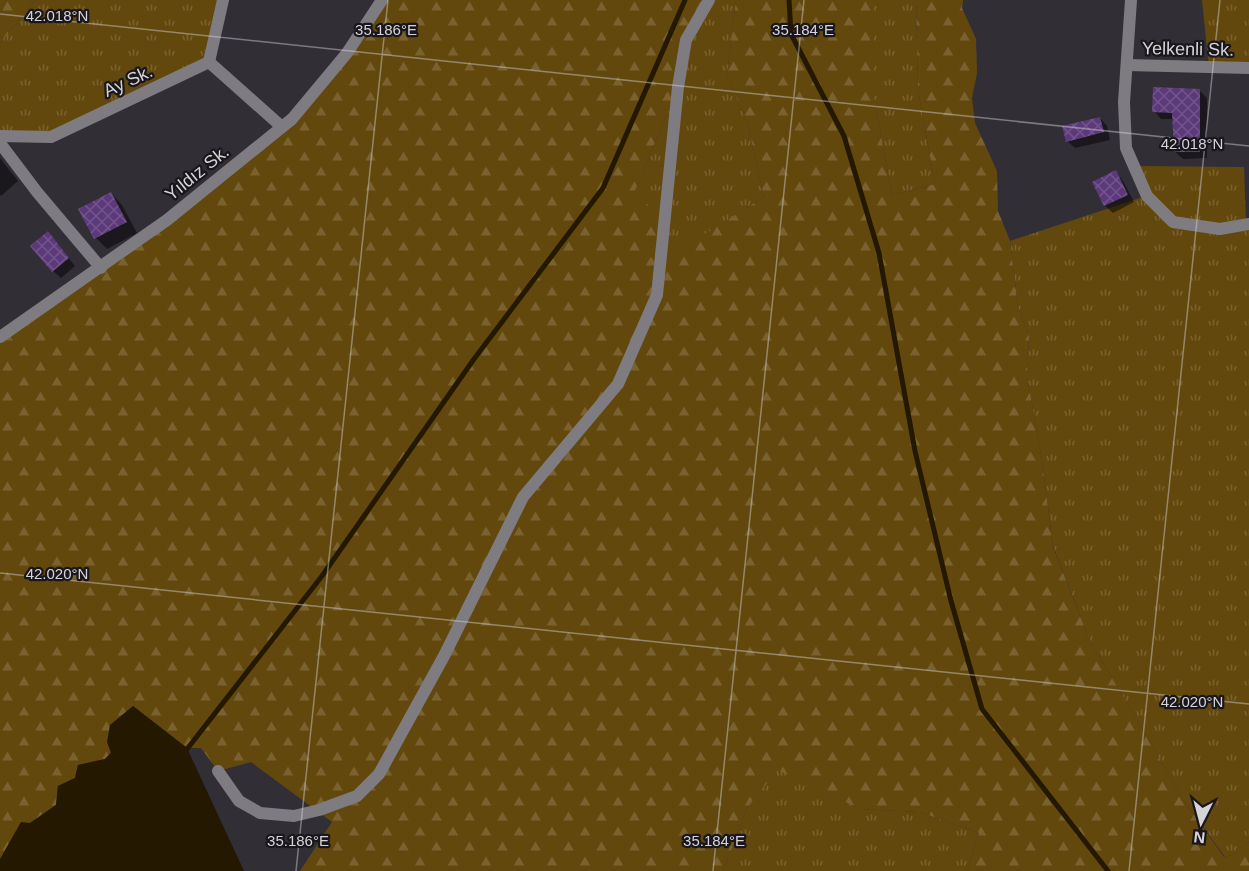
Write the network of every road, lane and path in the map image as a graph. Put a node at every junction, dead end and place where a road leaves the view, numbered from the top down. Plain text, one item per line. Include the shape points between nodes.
1 (223, 0) edge
2 (382, 0) edge
3 (709, 0) edge
4 (1131, 0) edge
5 (209, 62) junction
6 (1127, 65) junction
7 (1249, 68) edge
8 (282, 127) junction
9 (0, 136) edge
10 (0, 142) edge
11 (1249, 224) edge
12 (101, 268) junction
13 (0, 336) edge
14 (218, 771) dead end

1 - 5 street
2 - 8 street, Yıldız Sk. via 347,53
3 - 14 street via 686,40 657,295 618,384 523,497 444,656 379,774 357,796 294,816 260,813 239,801
4 - 6 street
5 - 8 street
5 - 9 street, Ay Sk. via 51,137
6 - 7 street, Yelkenli Sk.
6 - 11 street via 1126,148 1147,196 1173,222 1220,229
8 - 12 street, Yıldız Sk.
10 - 12 street
12 - 13 street, Yıldız Sk.

